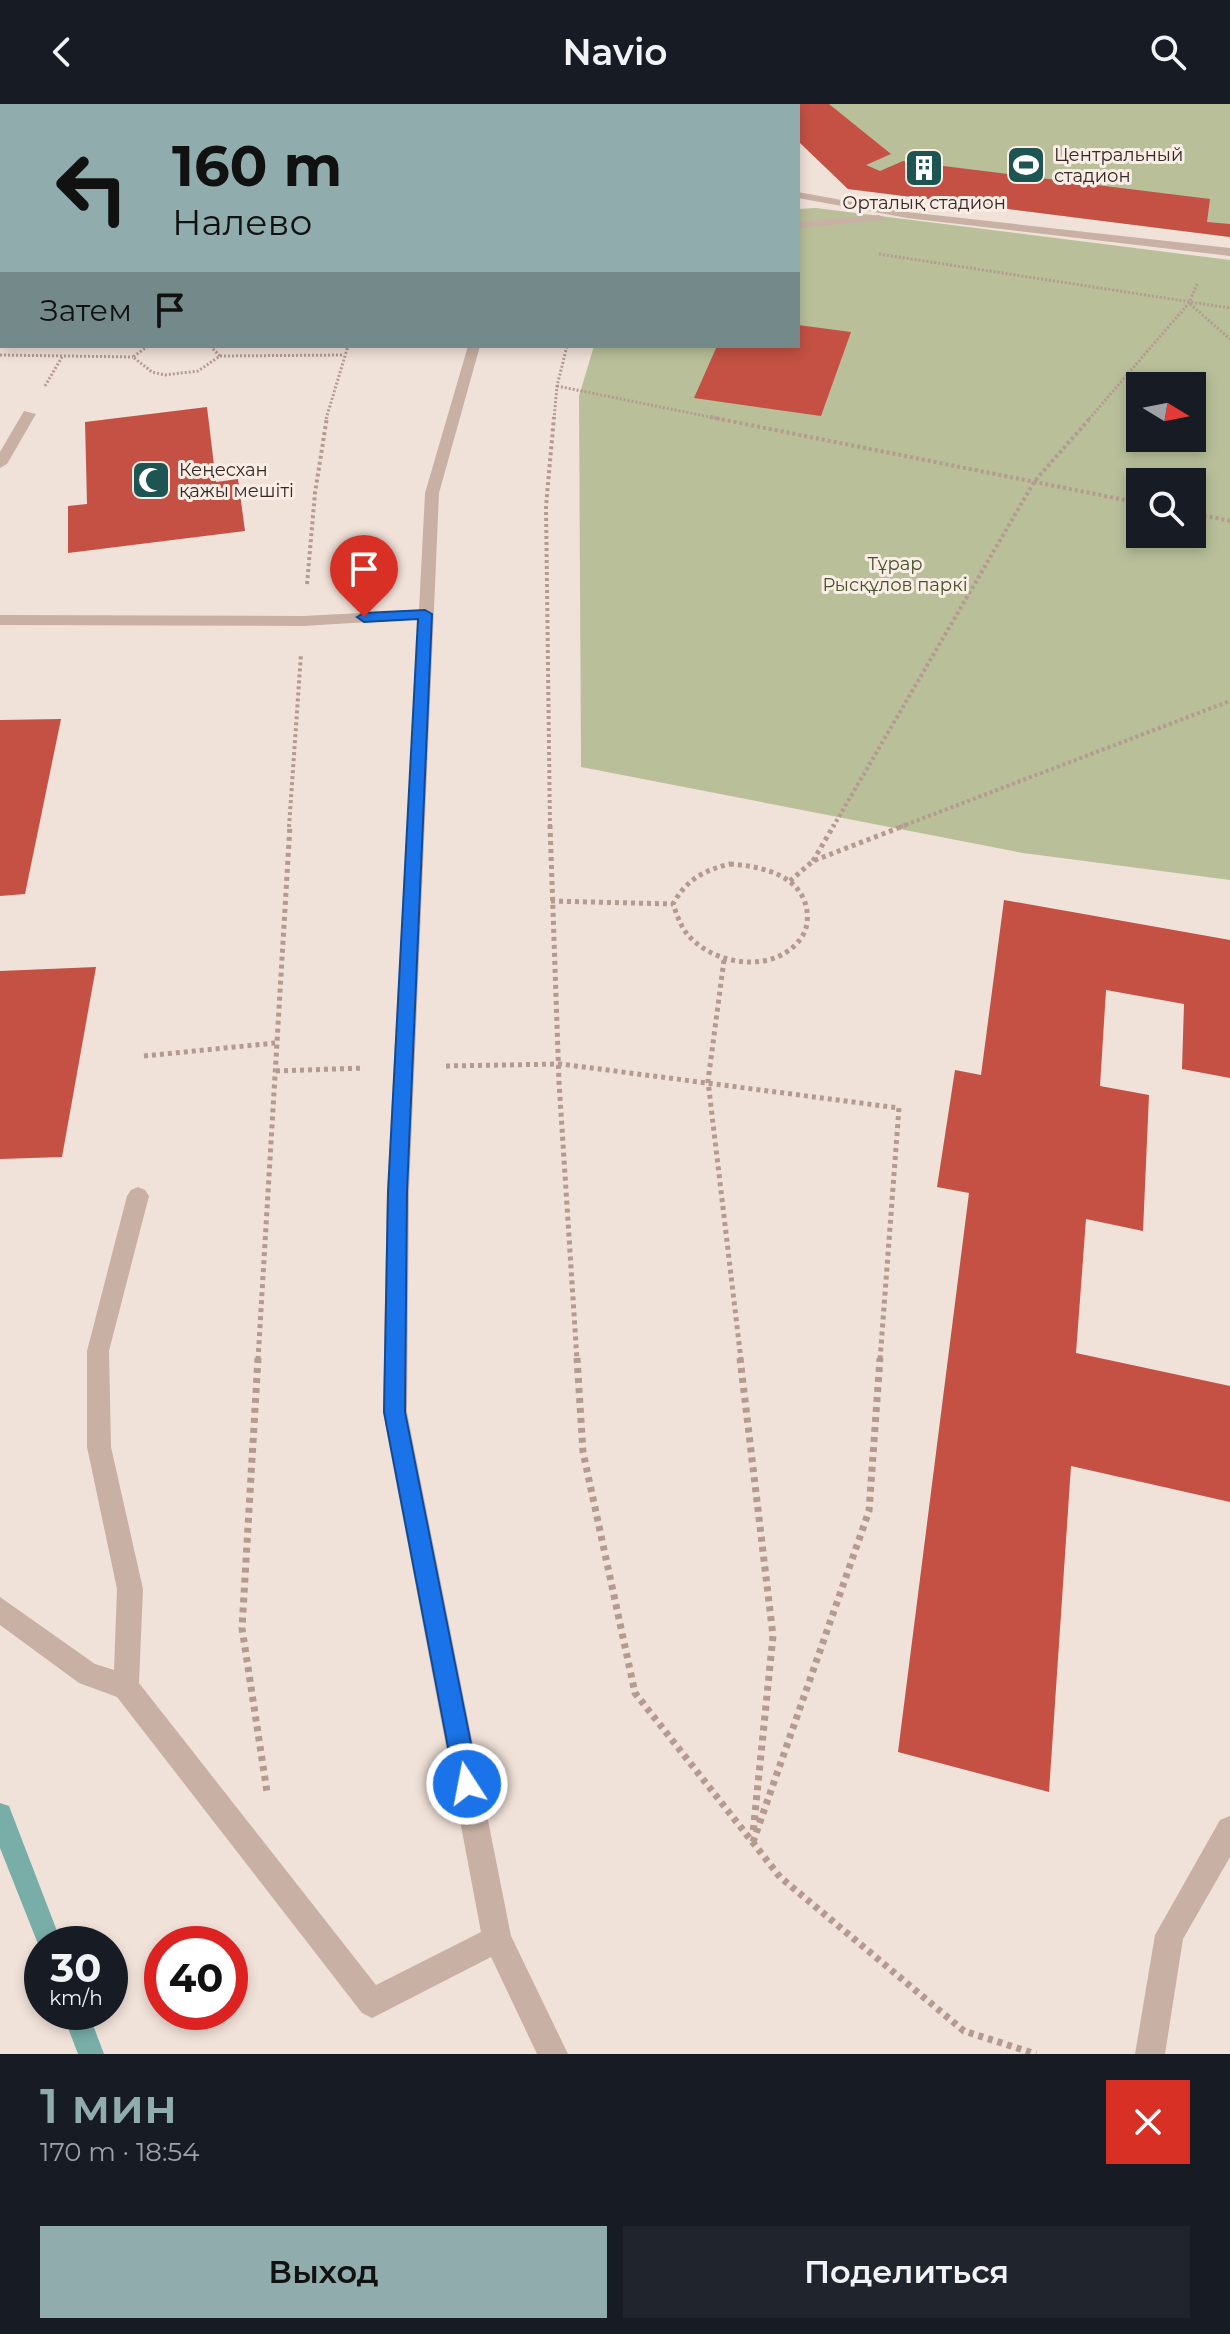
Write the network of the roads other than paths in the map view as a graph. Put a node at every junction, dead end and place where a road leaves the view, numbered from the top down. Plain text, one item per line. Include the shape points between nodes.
1 (800, 195) edge
2 (907, 215) junction
3 (800, 225) edge
4 (1230, 252) edge
5 (473, 348) edge
6 (29, 414) dead end
7 (0, 464) edge
8 (425, 614) junction
9 (0, 620) edge
10 (138, 1196) dead end
11 (0, 1610) edge
12 (126, 1687) junction
13 (1230, 1830) edge
14 (497, 1939) junction
15 (553, 2054) edge
16 (1150, 2054) edge

1 - 2 street
2 - 3 street
2 - 4 street
5 - 8 street via 432,493
6 - 7 street
8 - 9 street via 303,621
8 - 14 street via 398,1192 395,1412
10 - 12 street via 98,1351 99,1447 130,1589
11 - 12 street via 88,1674
12 - 14 street via 372,2003
13 - 16 street via 1169,1935
14 - 15 street

